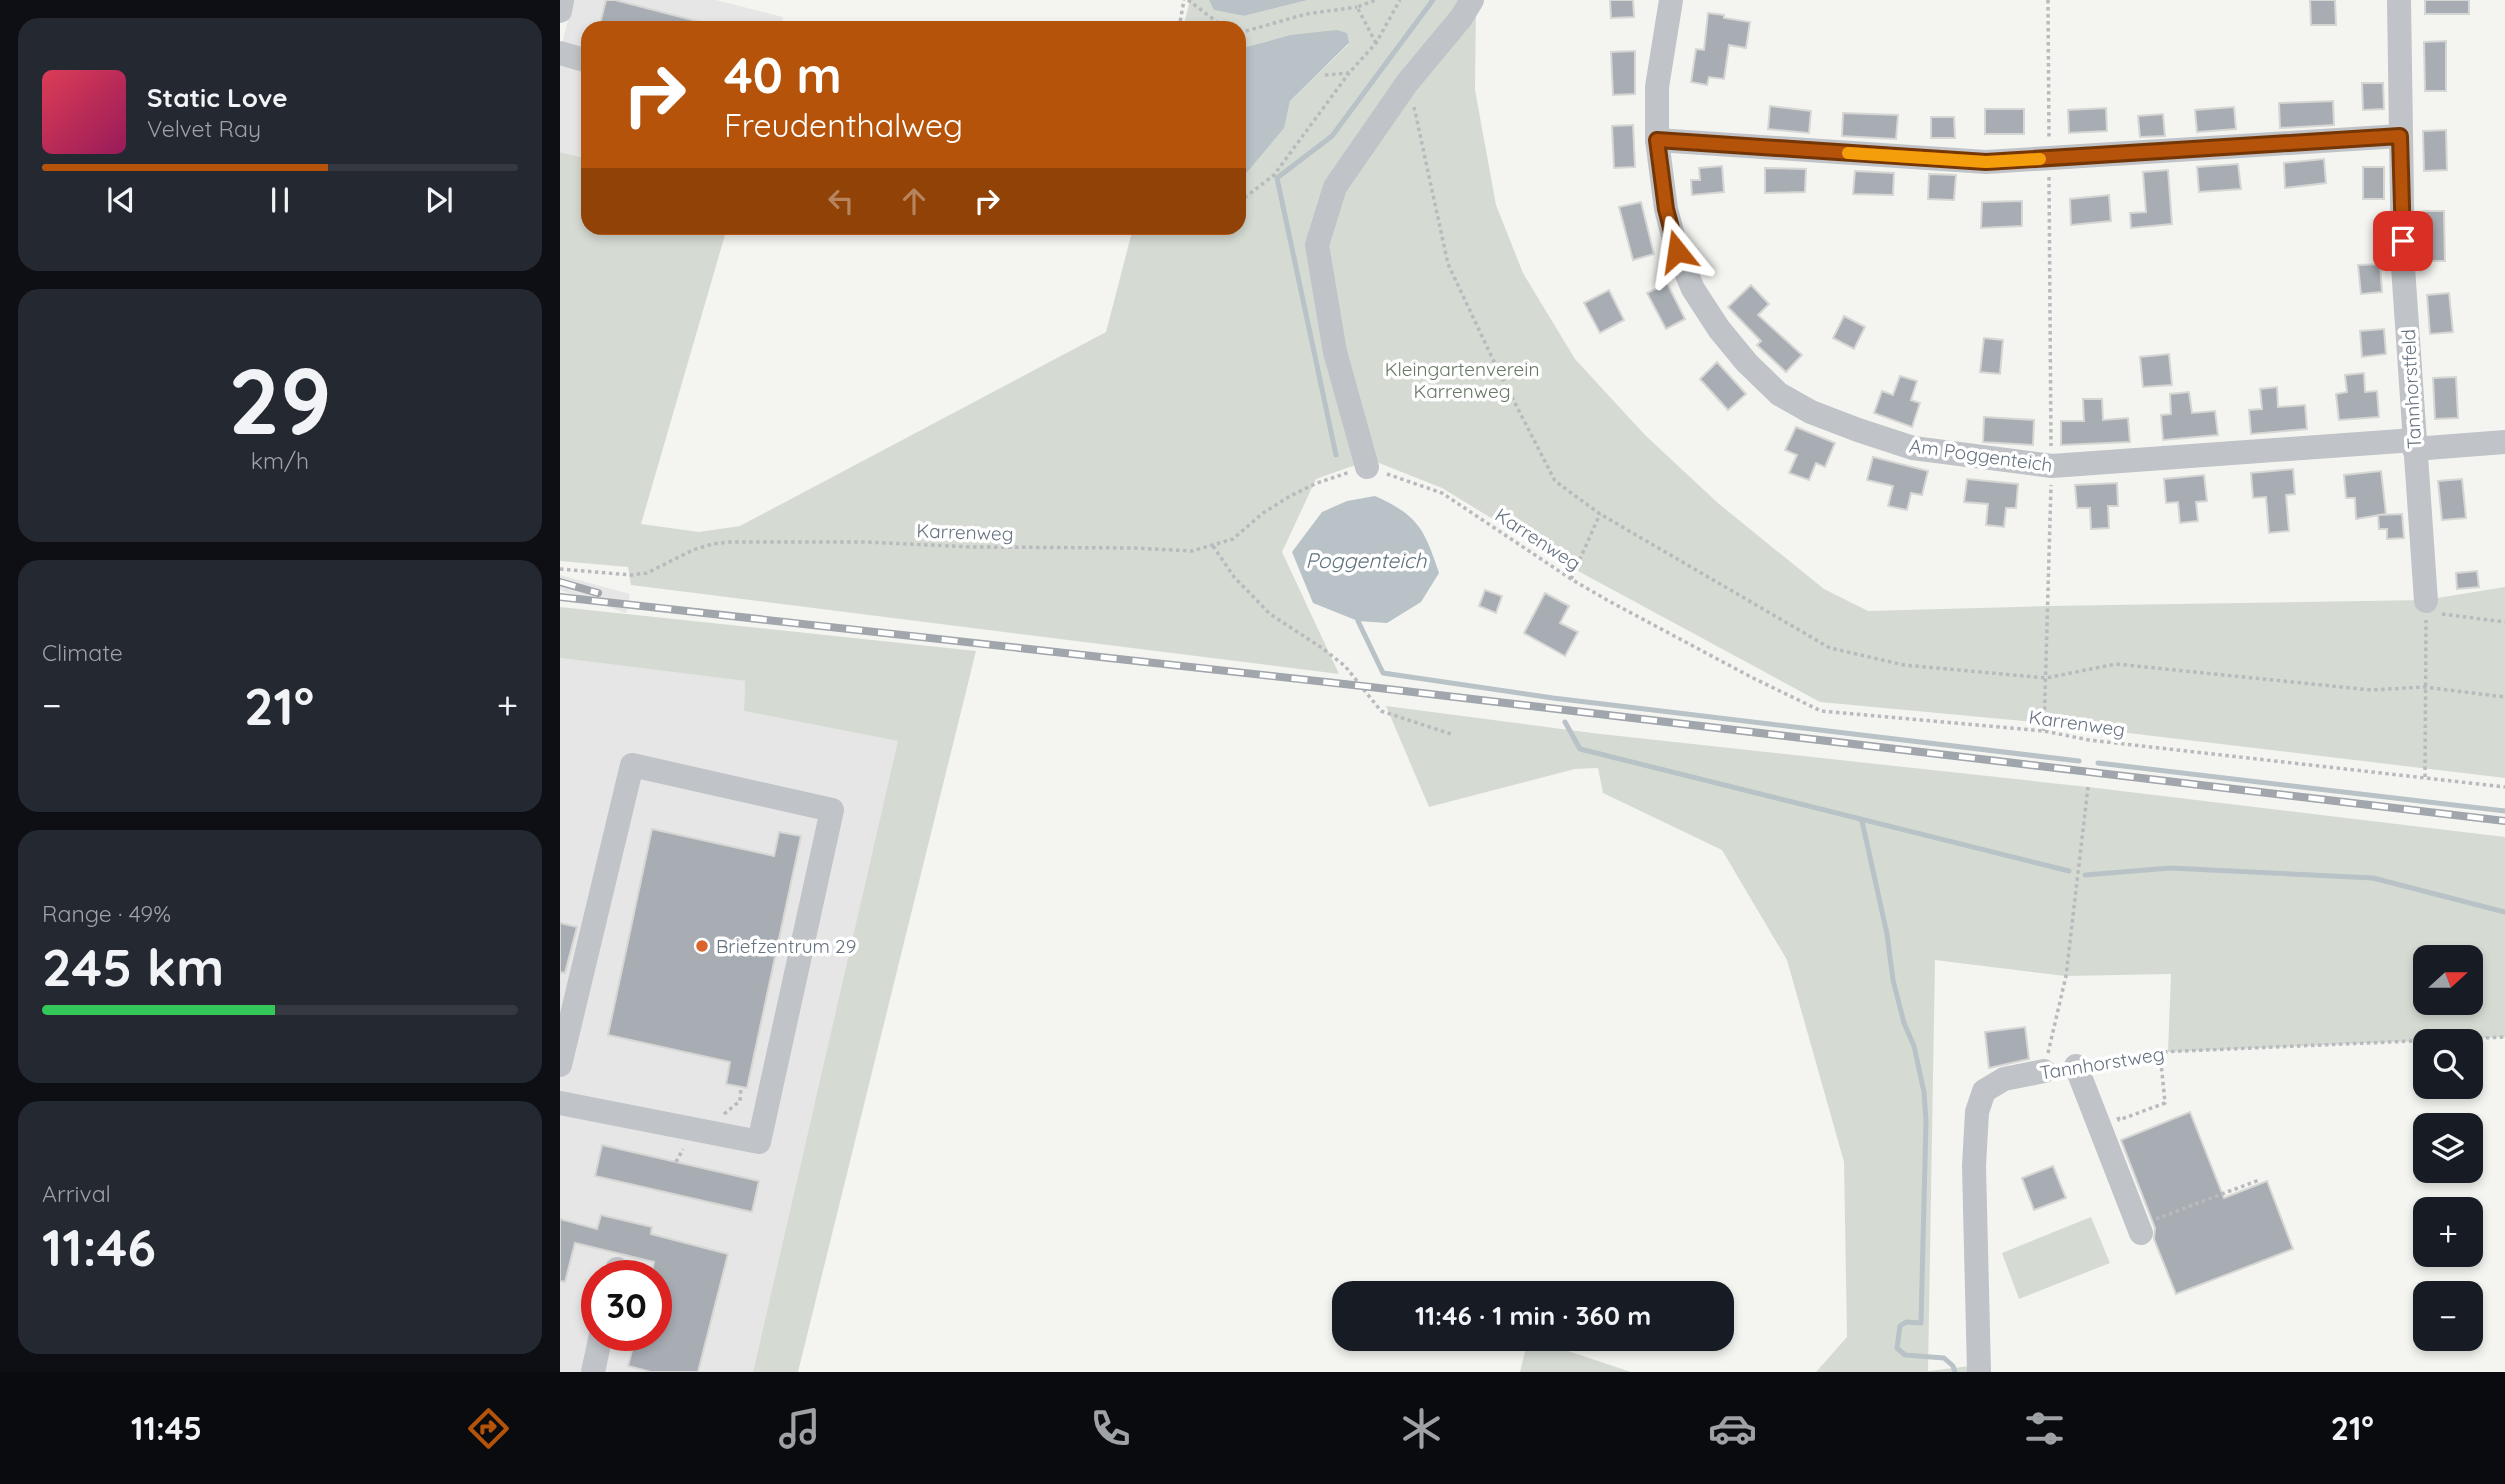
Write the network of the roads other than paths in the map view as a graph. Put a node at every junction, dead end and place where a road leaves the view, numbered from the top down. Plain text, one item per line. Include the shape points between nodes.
1 (562, 0) edge
2 (1472, 0) edge
3 (1671, 0) edge
4 (2399, 0) edge
5 (560, 11) edge
6 (560, 53) edge
7 (581, 59) edge
8 (2400, 136) junction
9 (1657, 140) junction
10 (2505, 442) edge
11 (2414, 445) junction
12 (1367, 467) road end
13 (2426, 607) road end
14 (2087, 1064) road end
15 (560, 1065) edge
16 (2044, 1071) road end
17 (560, 1103) edge
18 (2139, 1230) road end
19 (598, 1351) edge
20 (593, 1372) edge
21 (1979, 1372) edge

1 - 5 street
2 - 12 street via 1335,187 1317,245 1335,352
3 - 9 street, Am Poggenteich via 1657,87
4 - 8 street, Tannhorstfeld
6 - 7 street
8 - 9 street via 1986,162
8 - 11 street, Tannhorstfeld
9 - 11 street, Am Poggenteich via 1666,209 1693,289 1747,363 1779,394 1811,412 1913,448 2052,466
10 - 11 street, Am Poggenteich
11 - 13 street, Tannhorstfeld
14 - 18 street
15 - 17 street via 632,765 832,810 759,1142
16 - 21 street, Tannhorstweg via 2004,1079 1984,1091 1977,1112
19 - 20 street

